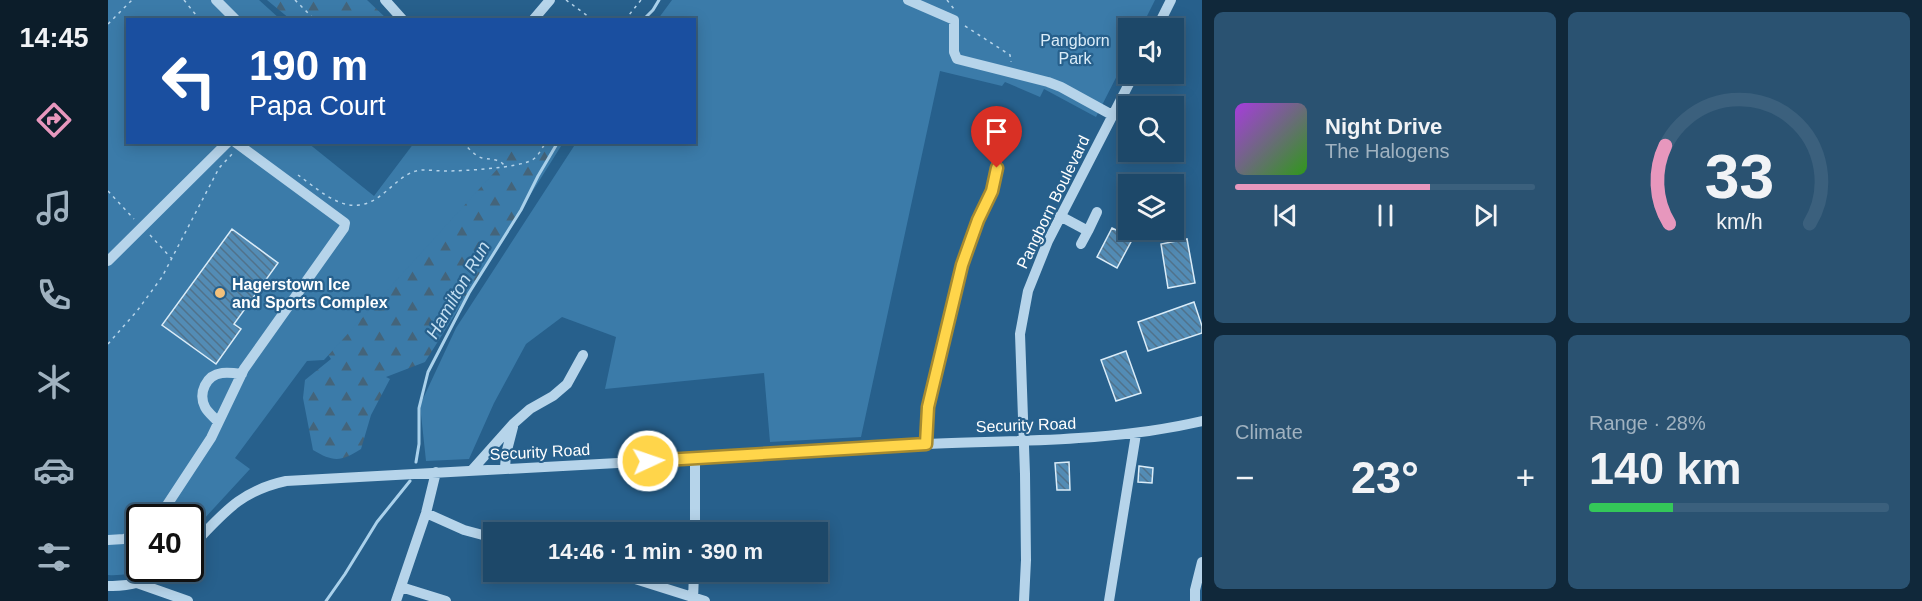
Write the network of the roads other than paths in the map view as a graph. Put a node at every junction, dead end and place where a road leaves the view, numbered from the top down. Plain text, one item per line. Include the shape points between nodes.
1 (216, 0) edge
2 (385, 0) edge
3 (550, 0) edge
4 (908, 0) edge
5 (1171, 0) edge
6 (234, 18) edge
7 (401, 18) edge
8 (535, 18) edge
9 (1162, 18) edge
10 (1129, 84) edge
11 (1112, 115) junction
12 (234, 144) edge
13 (997, 155) dead end
14 (1097, 212) dead end
15 (1060, 216) junction
16 (1088, 231) junction
17 (1081, 244) dead end
18 (108, 261) edge
19 (583, 355) dead end
20 (242, 374) junction
21 (1202, 421) edge
22 (218, 422) junction
23 (513, 424) junction
24 (1136, 434) junction
25 (1023, 441) junction
26 (926, 444) junction
27 (695, 458) junction
28 (505, 468) junction
29 (472, 470) junction
30 (436, 472) junction
31 (168, 504) edge
32 (426, 513) junction
33 (695, 522) edge
34 (204, 534) edge
35 (483, 535) edge
36 (126, 538) edge
37 (108, 540) edge
38 (1202, 562) edge
39 (643, 582) edge
40 (695, 582) edge
41 (137, 583) joint
42 (108, 586) edge
43 (401, 587) junction
44 (698, 600) edge
45 (188, 601) edge
46 (396, 601) edge
47 (446, 601) edge
48 (1024, 601) edge
49 (1109, 601) edge
50 (1195, 601) edge

1 - 6 street
2 - 7 street
3 - 8 street
4 - 11 street via 954,20 957,59 1061,87
5 - 9 street
10 - 11 street, Pangborn Boulevard
11 - 15 street, Pangborn Boulevard
12 - 18 street
12 - 20 street via 345,223
13 - 26 street via 996,179 970,241 957,287 928,407
14 - 16 street
15 - 16 street
15 - 25 street, Pangborn Boulevard via 1035,269 1023,311 1019,357
16 - 17 street
19 - 23 street via 563,389
20 - 22 street
20 - 22 street via 214,375 202,391 206,408
21 - 24 street, Security Road
22 - 31 street
23 - 28 street
23 - 29 street
24 - 25 street, Security Road
24 - 49 street
25 - 26 street, Security Road
25 - 48 street, Pangborn Boulevard
26 - 27 street, Security Road
27 - 28 street, Security Road
27 - 33 street
28 - 29 street, Security Road
29 - 30 street, Security Road
30 - 32 street
30 - 34 street, Security Road via 309,478 266,485 233,504
32 - 35 street
32 - 43 street
36 - 37 street
38 - 50 street
39 - 44 street
40 - 44 street
41 - 42 street
41 - 45 street
43 - 46 street
43 - 47 street

